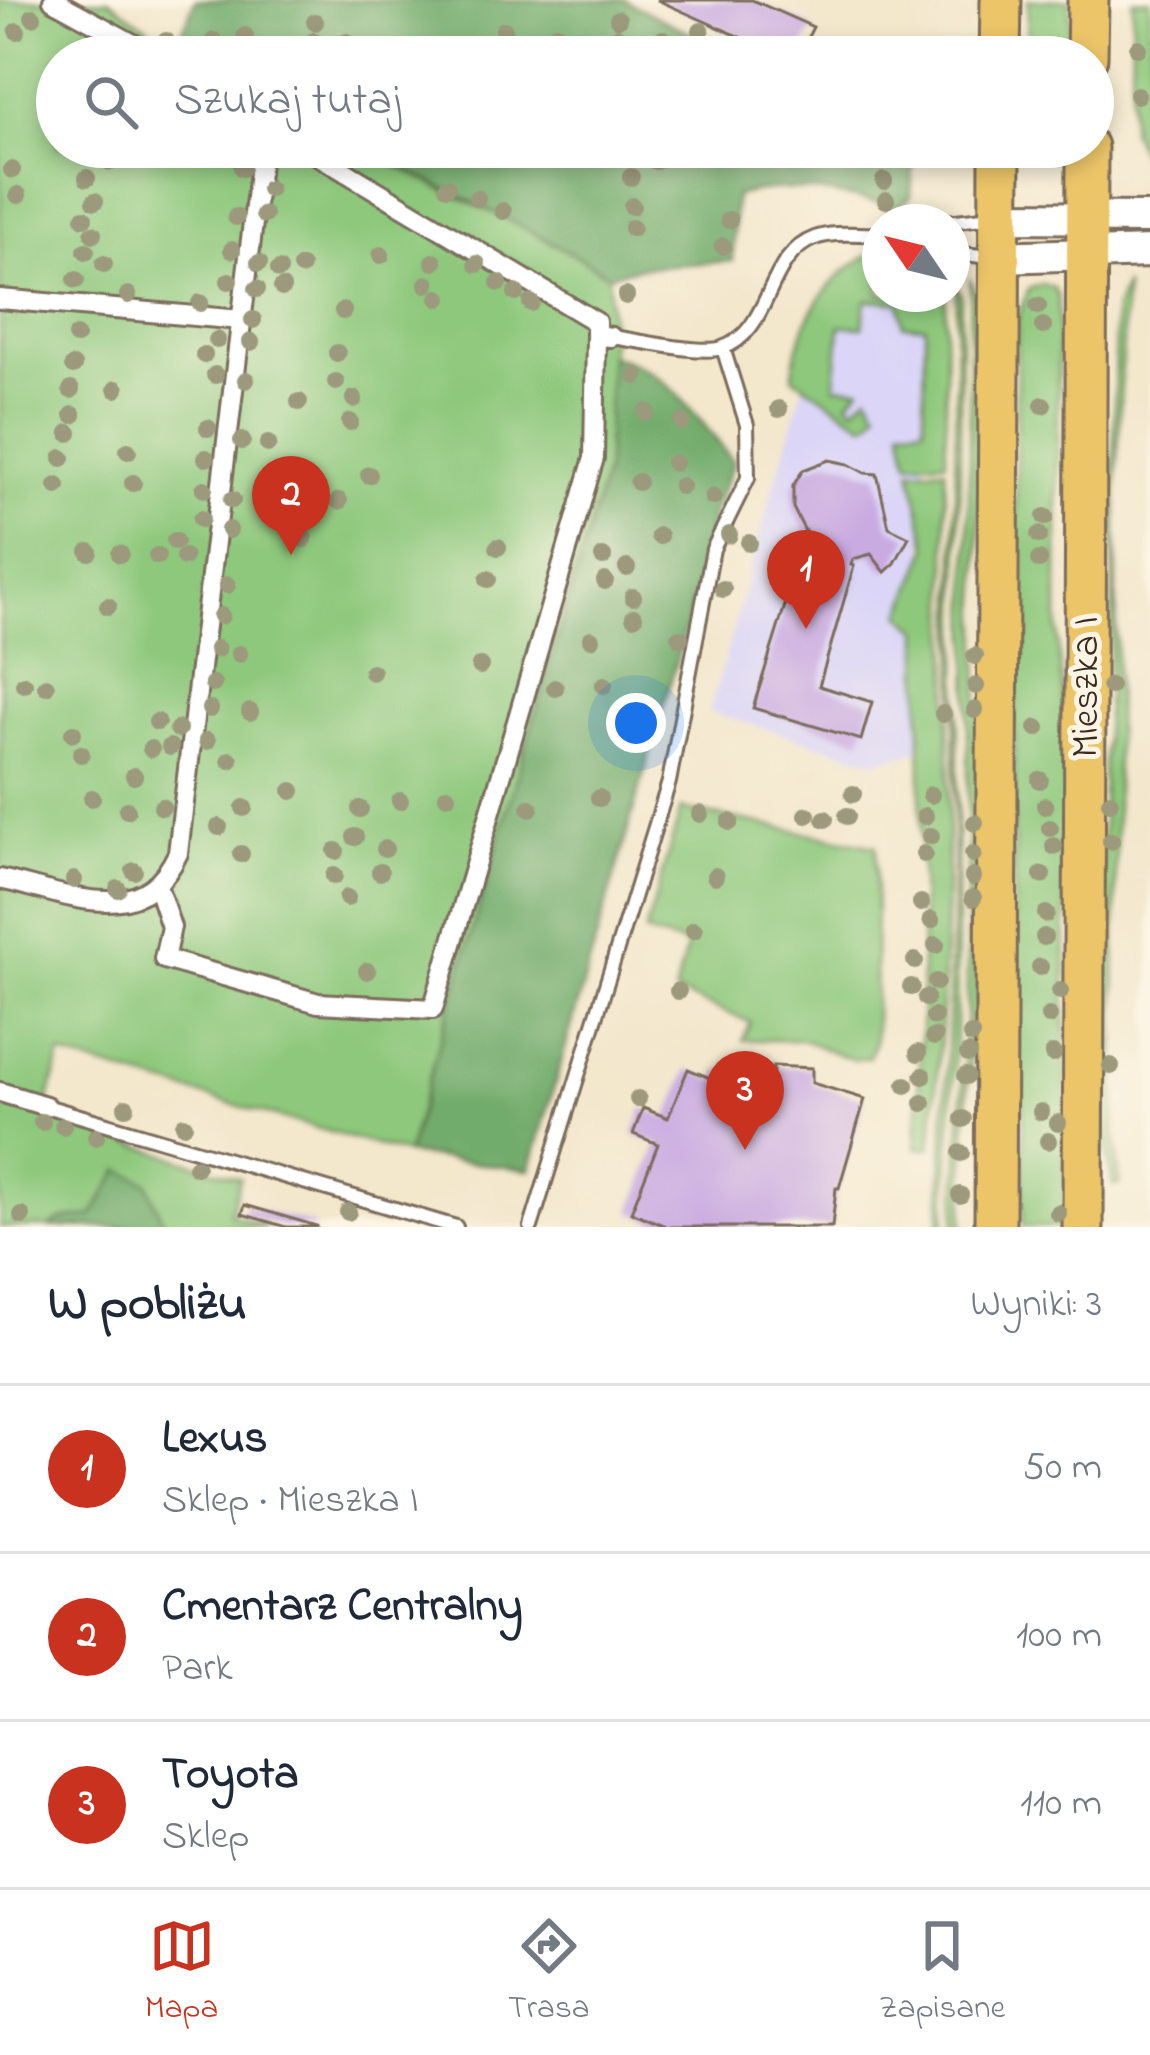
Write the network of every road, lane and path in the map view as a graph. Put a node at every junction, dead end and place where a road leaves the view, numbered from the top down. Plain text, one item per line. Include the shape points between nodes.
1 (53, 0) edge
2 (1001, 0) edge
3 (1088, 0) edge
4 (119, 36) edge
5 (1000, 36) edge
6 (1088, 36) edge
7 (259, 168) edge
8 (339, 168) edge
9 (1000, 168) edge
10 (1087, 168) edge
11 (999, 217) junction
12 (1150, 218) edge
13 (970, 220) edge
14 (862, 235) edge
15 (1087, 236) junction
16 (1150, 252) edge
17 (970, 255) edge
18 (999, 257) junction
19 (0, 299) edge
20 (241, 320) junction
21 (604, 336) junction
22 (723, 348) junction
23 (0, 879) edge
24 (157, 885) junction
25 (0, 1092) edge
26 (46, 1106) joint
27 (456, 1227) edge
28 (531, 1227) edge
29 (995, 1227) edge
30 (1083, 1227) edge

1 - 4 street
2 - 5 main road
3 - 6 main road
7 - 20 street
8 - 21 street via 596,322
9 - 11 main road
10 - 15 main road, Mieszka I
11 - 13 lane
11 - 15 street
11 - 18 main road
12 - 15 street
14 - 22 lane via 801,246 748,330
15 - 16 street
15 - 18 street
15 - 30 main road, Mieszka I
17 - 18 lane
18 - 29 main road
19 - 20 street
20 - 24 street via 178,853
21 - 22 lane
21 - 24 street via 594,458 433,1009 318,1004 164,959 171,927
22 - 28 lane via 747,425 748,478 712,549 669,782
23 - 24 street via 106,902 132,900
25 - 26 street
26 - 27 lane

